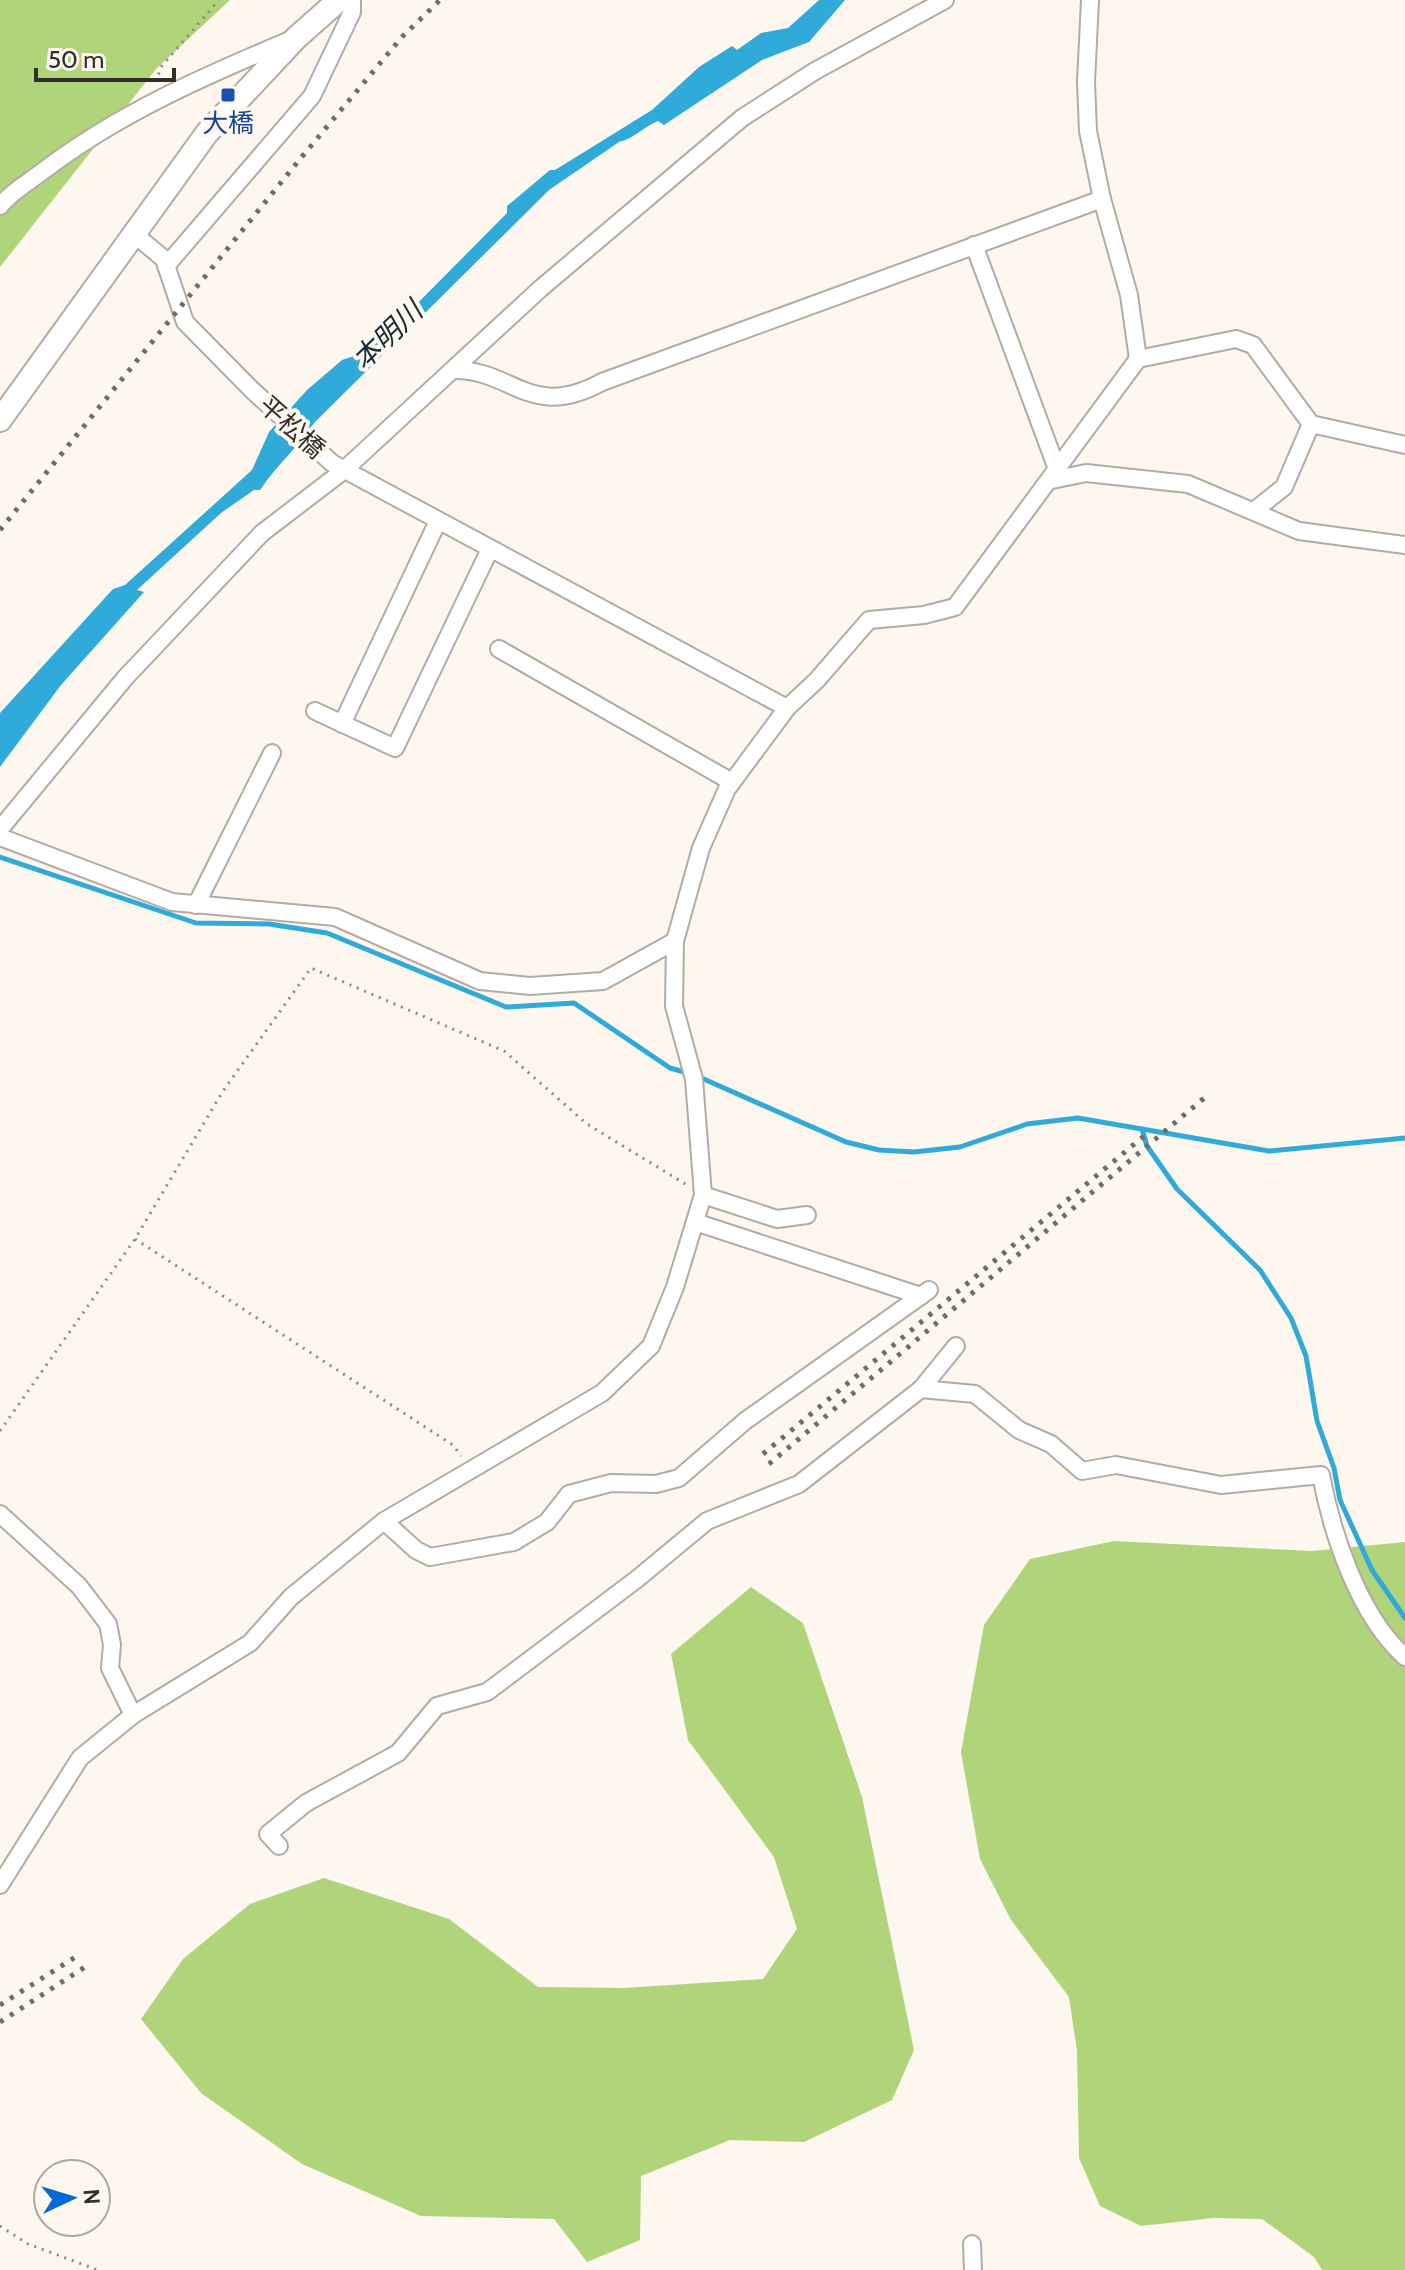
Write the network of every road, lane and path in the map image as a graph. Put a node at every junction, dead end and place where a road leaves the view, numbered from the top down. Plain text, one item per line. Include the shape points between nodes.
1 (219, 0) edge
2 (339, 0) edge
3 (352, 0) edge
4 (945, 0) edge
5 (1090, 0) edge
6 (296, 38) junction
7 (149, 105) junction
8 (1102, 199) junction
9 (0, 206) edge
10 (134, 234) junction
11 (974, 245) junction
12 (166, 266) junction
13 (1138, 359) junction
14 (455, 370) junction
15 (0, 420) edge
16 (1311, 424) junction
17 (1405, 445) edge
18 (338, 467) junction
19 (1054, 474) junction
20 (1255, 510) junction
21 (438, 521) junction
22 (1405, 545) edge
23 (490, 549) junction
24 (499, 649) dead end
25 (787, 708) junction
26 (315, 711) dead end
27 (342, 724) junction
28 (272, 753) dead end
29 (732, 782) junction
30 (0, 829) edge
31 (0, 837) edge
32 (196, 905) junction
33 (675, 941) junction
34 (703, 1195) junction
35 (807, 1215) dead end
36 (695, 1222) junction
37 (135, 1239) junction
38 (956, 1346) dead end
39 (921, 1389) junction
40 (0, 1431) edge
41 (472, 1472) junction
42 (0, 1514) edge
43 (384, 1521) junction
44 (1405, 1657) edge
45 (133, 1715) junction
46 (279, 1846) dead end
47 (0, 1885) edge
48 (0, 2226) edge
49 (972, 2244) dead end
50 (98, 2270) edge
51 (973, 2270) edge

1 - 7 path via 161,67
2 - 6 street
3 - 12 street via 352,12 312,96
4 - 14 street via 742,118 540,289
5 - 8 street via 1088,131
6 - 7 street
6 - 10 street via 207,133
7 - 9 street via 73,148
8 - 11 street
8 - 13 street via 1129,295
10 - 12 street
10 - 15 street
11 - 14 street via 584,392 535,397 470,370
11 - 19 street
12 - 18 street, 平松橋 via 185,322
13 - 16 street via 1236,339 1253,345
13 - 19 street
14 - 18 street
16 - 17 street
16 - 20 street via 1284,487
18 - 21 street, 平松橋
18 - 30 street via 262,533 125,678
19 - 20 street via 1188,484
19 - 25 street via 955,607 869,620
20 - 22 street via 1299,531
21 - 23 street, 平松橋
21 - 27 street
23 - 25 street, 平松橋
23 - 27 street via 395,748
24 - 29 street
25 - 29 street
26 - 27 street
28 - 32 street
29 - 33 street via 701,848
31 - 32 street via 172,902
32 - 33 street via 335,917 480,981 530,986 603,981
33 - 34 street via 674,1006 694,1079
34 - 35 street via 777,1219
34 - 36 street
34 - 37 path via 587,1124 504,1051 311,968 223,1091
36 - 41 street via 651,1346 602,1393
36 - 43 street via 925,1293 745,1421 679,1478 656,1484 611,1483 569,1494 547,1522 514,1542 430,1557
37 - 40 path
37 - 41 path via 453,1445
38 - 39 street
39 - 44 street via 975,1394 1082,1471 1116,1465 1221,1485 1321,1475 1329,1519 1372,1619
39 - 46 street via 799,1484 707,1521 487,1692 437,1706 398,1753 306,1803 268,1834
41 - 43 street
42 - 45 street via 79,1586 108,1624 110,1668
43 - 45 street via 291,1597 250,1643
45 - 47 street via 80,1758
48 - 50 path via 28,2244
49 - 51 street

